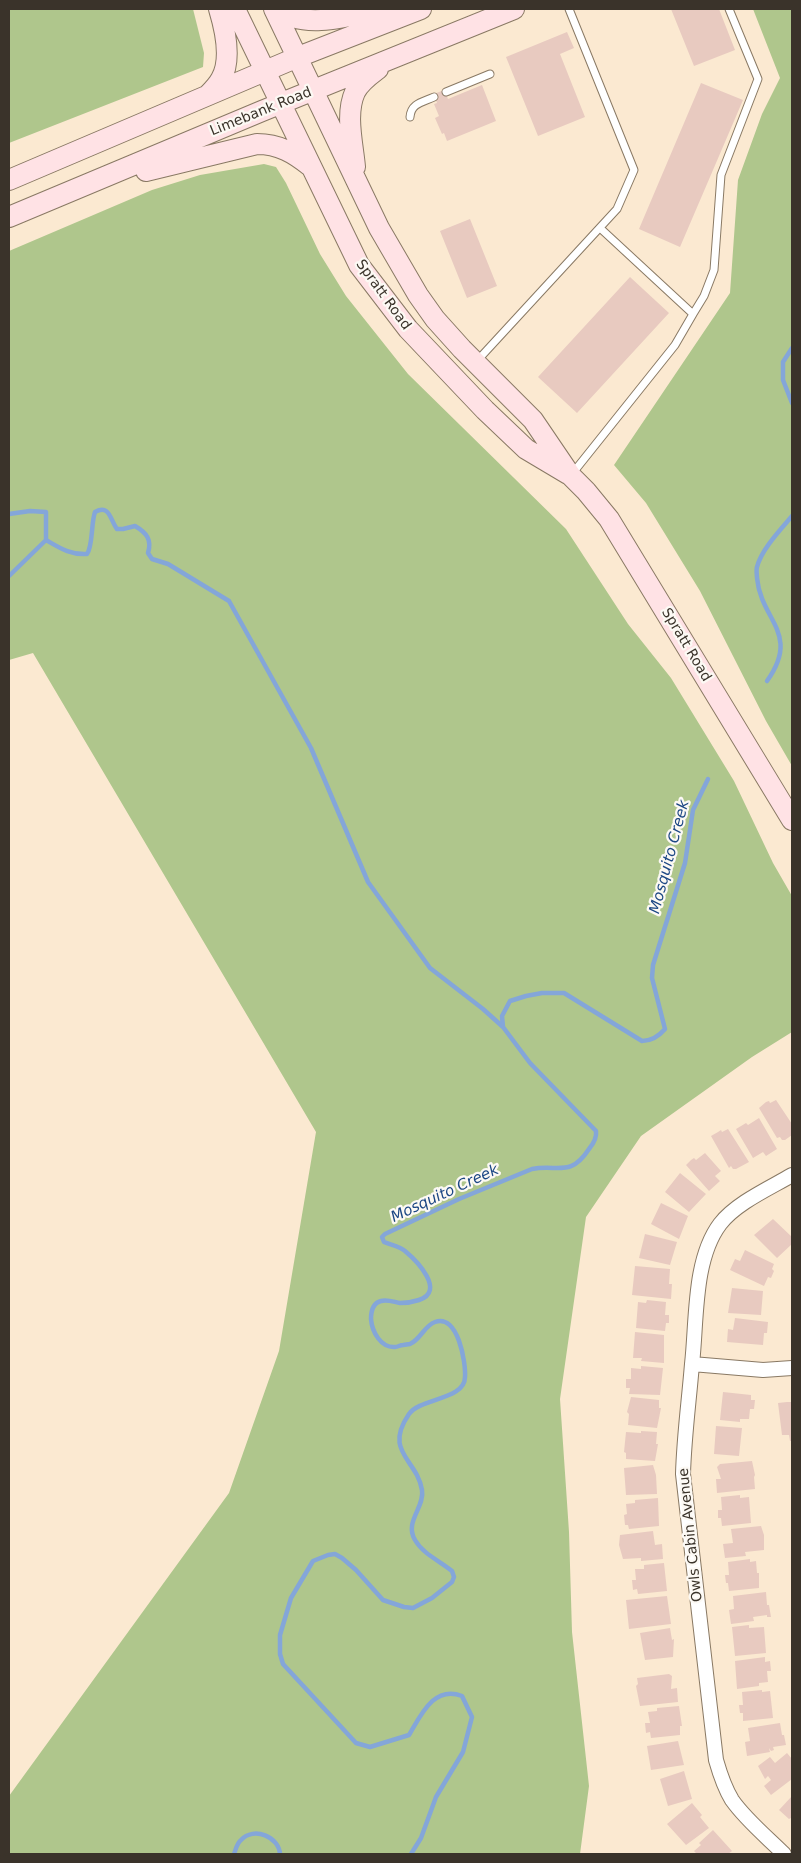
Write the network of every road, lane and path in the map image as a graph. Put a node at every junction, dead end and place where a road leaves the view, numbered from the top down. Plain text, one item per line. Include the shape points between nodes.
1 (219, 9) edge
2 (235, 9) edge
3 (274, 9) edge
4 (280, 9) edge
5 (381, 9) edge
6 (420, 9) edge
7 (514, 9) edge
8 (569, 9) edge
9 (729, 9) edge
10 (298, 57) junction
11 (394, 58) junction
12 (265, 71) junction
13 (490, 74) dead end
14 (314, 90) junction
15 (446, 92) dead end
16 (208, 95) junction
17 (434, 97) dead end
18 (281, 103) junction
19 (410, 117) dead end
20 (312, 168) junction
21 (9, 180) edge
22 (356, 182) junction
23 (76, 189) junction
24 (9, 217) edge
25 (600, 228) junction
26 (693, 314) junction
27 (476, 362) junction
28 (571, 476) junction
29 (792, 820) edge
30 (792, 1175) edge
31 (692, 1364) junction
32 (792, 1368) edge
33 (784, 1854) edge

1 - 16 main road via 226,40 225,70
2 - 12 main road, Spratt Road
3 - 10 main road, Spratt Road
4 - 5 main road via 293,17 313,20
6 - 10 main road
7 - 11 main road, Limebank Road
8 - 25 lane via 634,170 618,209
9 - 26 lane via 758,79 720,175 714,270
10 - 12 main road
10 - 14 main road, Spratt Road
11 - 14 main road, Limebank Road
11 - 22 main road via 360,84 352,102
12 - 16 main road
12 - 18 main road, Spratt Road
13 - 15 lane
14 - 18 main road, Limebank Road
14 - 22 main road, Spratt Road
16 - 21 main road
17 - 19 lane via 414,106
18 - 20 main road, Spratt Road
18 - 23 main road, Limebank Road
20 - 23 main road via 292,153 268,144 257,144
20 - 28 main road, Spratt Road via 359,265 408,329 526,449
22 - 27 main road, Spratt Road via 392,254 418,295 435,319
23 - 24 main road, Limebank Road
25 - 26 lane
25 - 27 lane
26 - 28 lane via 675,344
27 - 28 main road, Spratt Road via 533,420
28 - 29 main road, Spratt Road via 613,526
30 - 31 street, Owls Cabin Avenue via 728,1215 715,1231 702,1263
31 - 32 street via 763,1370
31 - 33 street, Owls Cabin Avenue via 683,1474 716,1760 723,1783 741,1812

